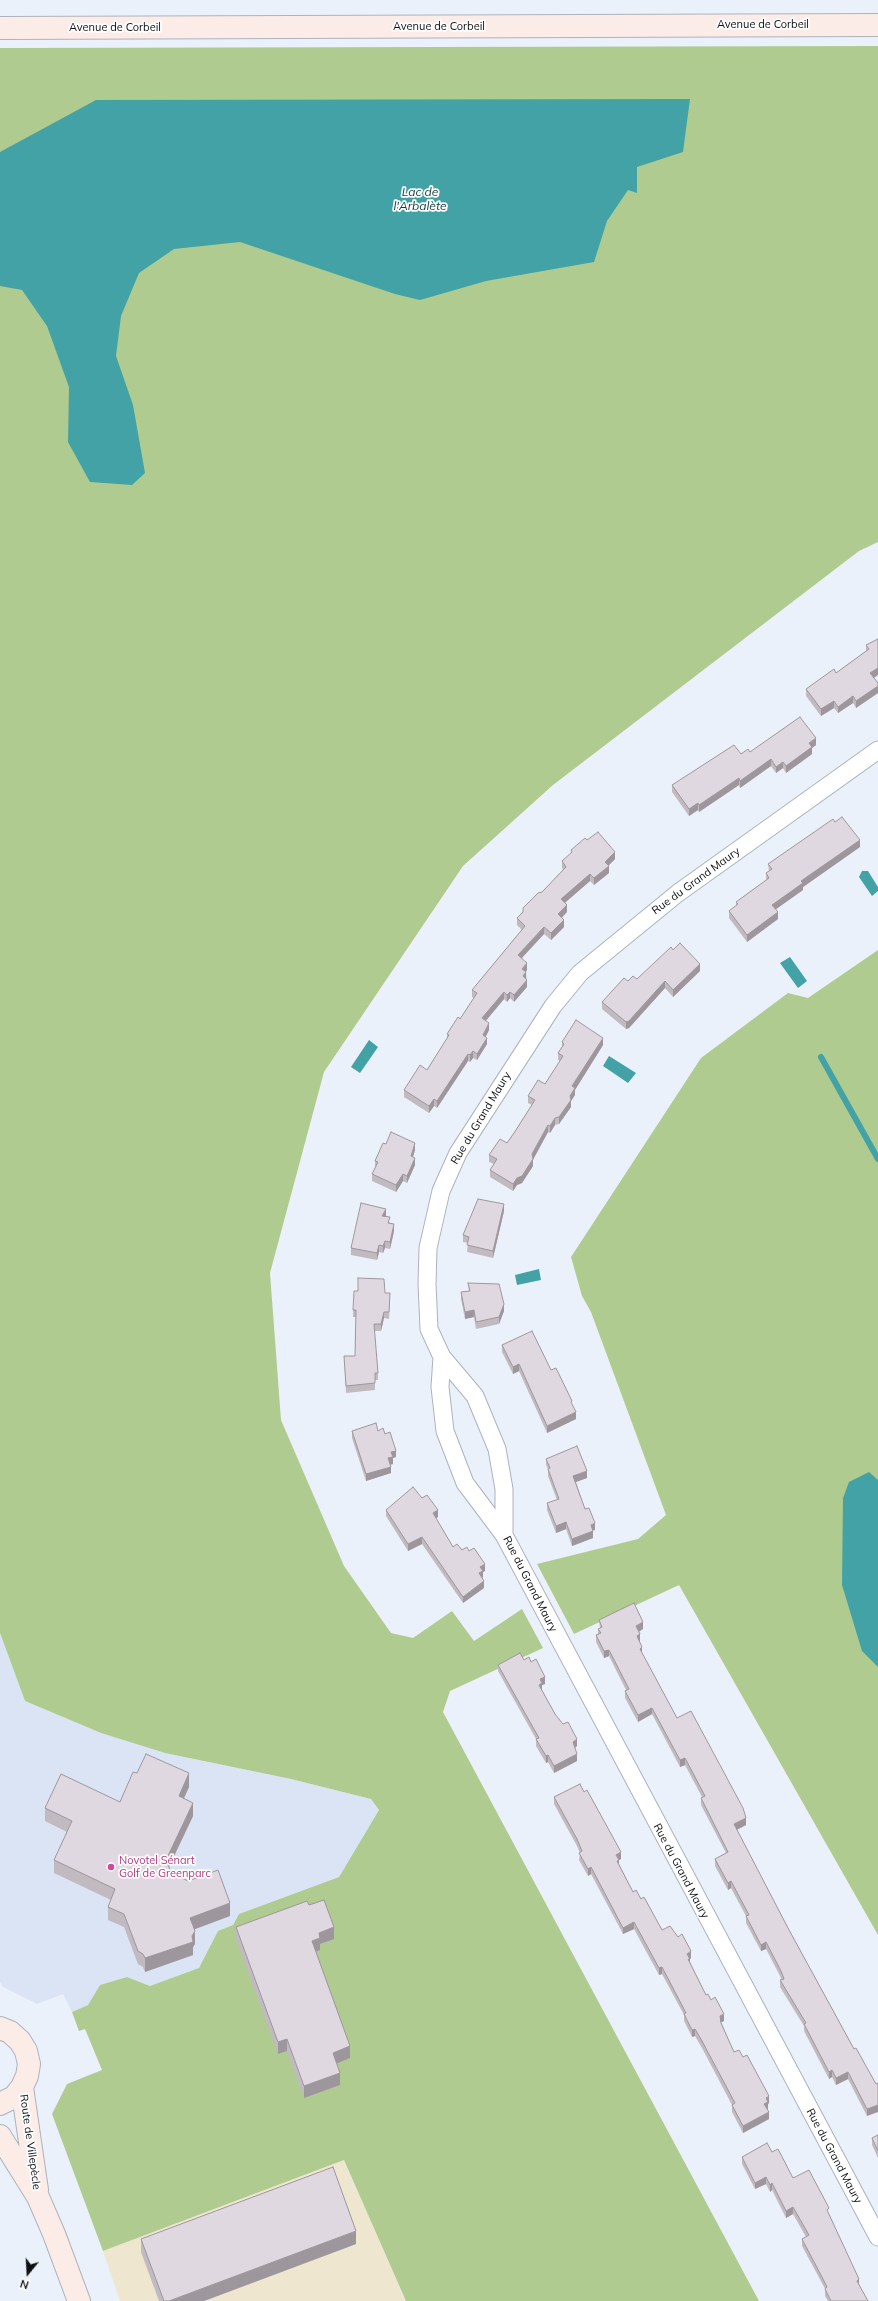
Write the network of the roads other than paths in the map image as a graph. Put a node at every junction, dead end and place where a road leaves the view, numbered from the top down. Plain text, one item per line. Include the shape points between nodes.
1 (878, 25) edge
2 (0, 28) edge
3 (878, 750) edge
4 (442, 1357) junction
5 (504, 1535) junction
6 (0, 2028) edge
7 (22, 2087) junction
8 (0, 2104) edge
9 (0, 2136) edge
10 (38, 2197) junction
11 (878, 2238) edge
12 (79, 2301) edge

1 - 2 main road, Avenue de Corbeil
3 - 4 street, Rue du Grand Maury via 650,914 580,973 553,1006 458,1153 441,1191 428,1248 427,1284 429,1329
4 - 5 street via 440,1387 445,1431 465,1483
4 - 5 street, Rue du Grand Maury via 475,1396 497,1449 504,1489
5 - 11 street, Rue du Grand Maury
6 - 7 main road via 10,2032 26,2051 29,2064
7 - 8 main road via 14,2097
7 - 10 main road, Route de Villepècle
9 - 10 main road, Route de Villepècle
10 - 12 main road, Route de Villepècle

